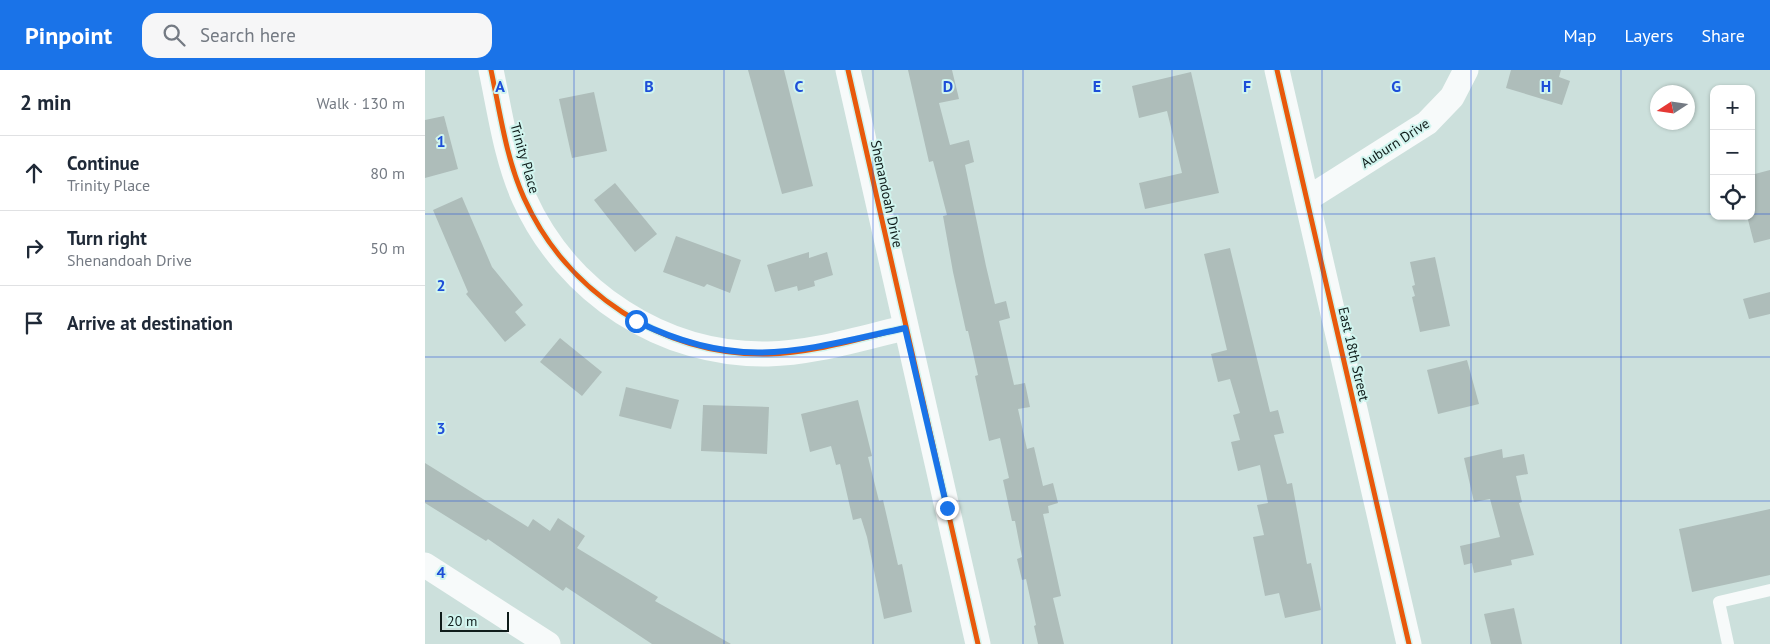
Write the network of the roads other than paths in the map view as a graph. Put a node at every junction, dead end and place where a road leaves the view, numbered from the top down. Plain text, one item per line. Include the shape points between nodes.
1 (491, 70) edge
2 (848, 70) edge
3 (1277, 70) edge
4 (1466, 70) edge
5 (1307, 199) junction
6 (905, 328) junction
7 (425, 565) edge
8 (1770, 590) edge
9 (548, 644) edge
10 (978, 644) edge
11 (1409, 644) edge
12 (1728, 644) edge

1 - 6 street, Trinity Place via 513,167 533,216 576,276 626,316 684,342 715,350 747,353 811,349
2 - 6 street, Shenandoah Drive
3 - 5 street, East 18th Street
4 - 5 street, Auburn Drive via 1452,97 1427,123
5 - 11 street, East 18th Street
6 - 10 street, Shenandoah Drive
7 - 9 street
8 - 12 lane via 1719,602

